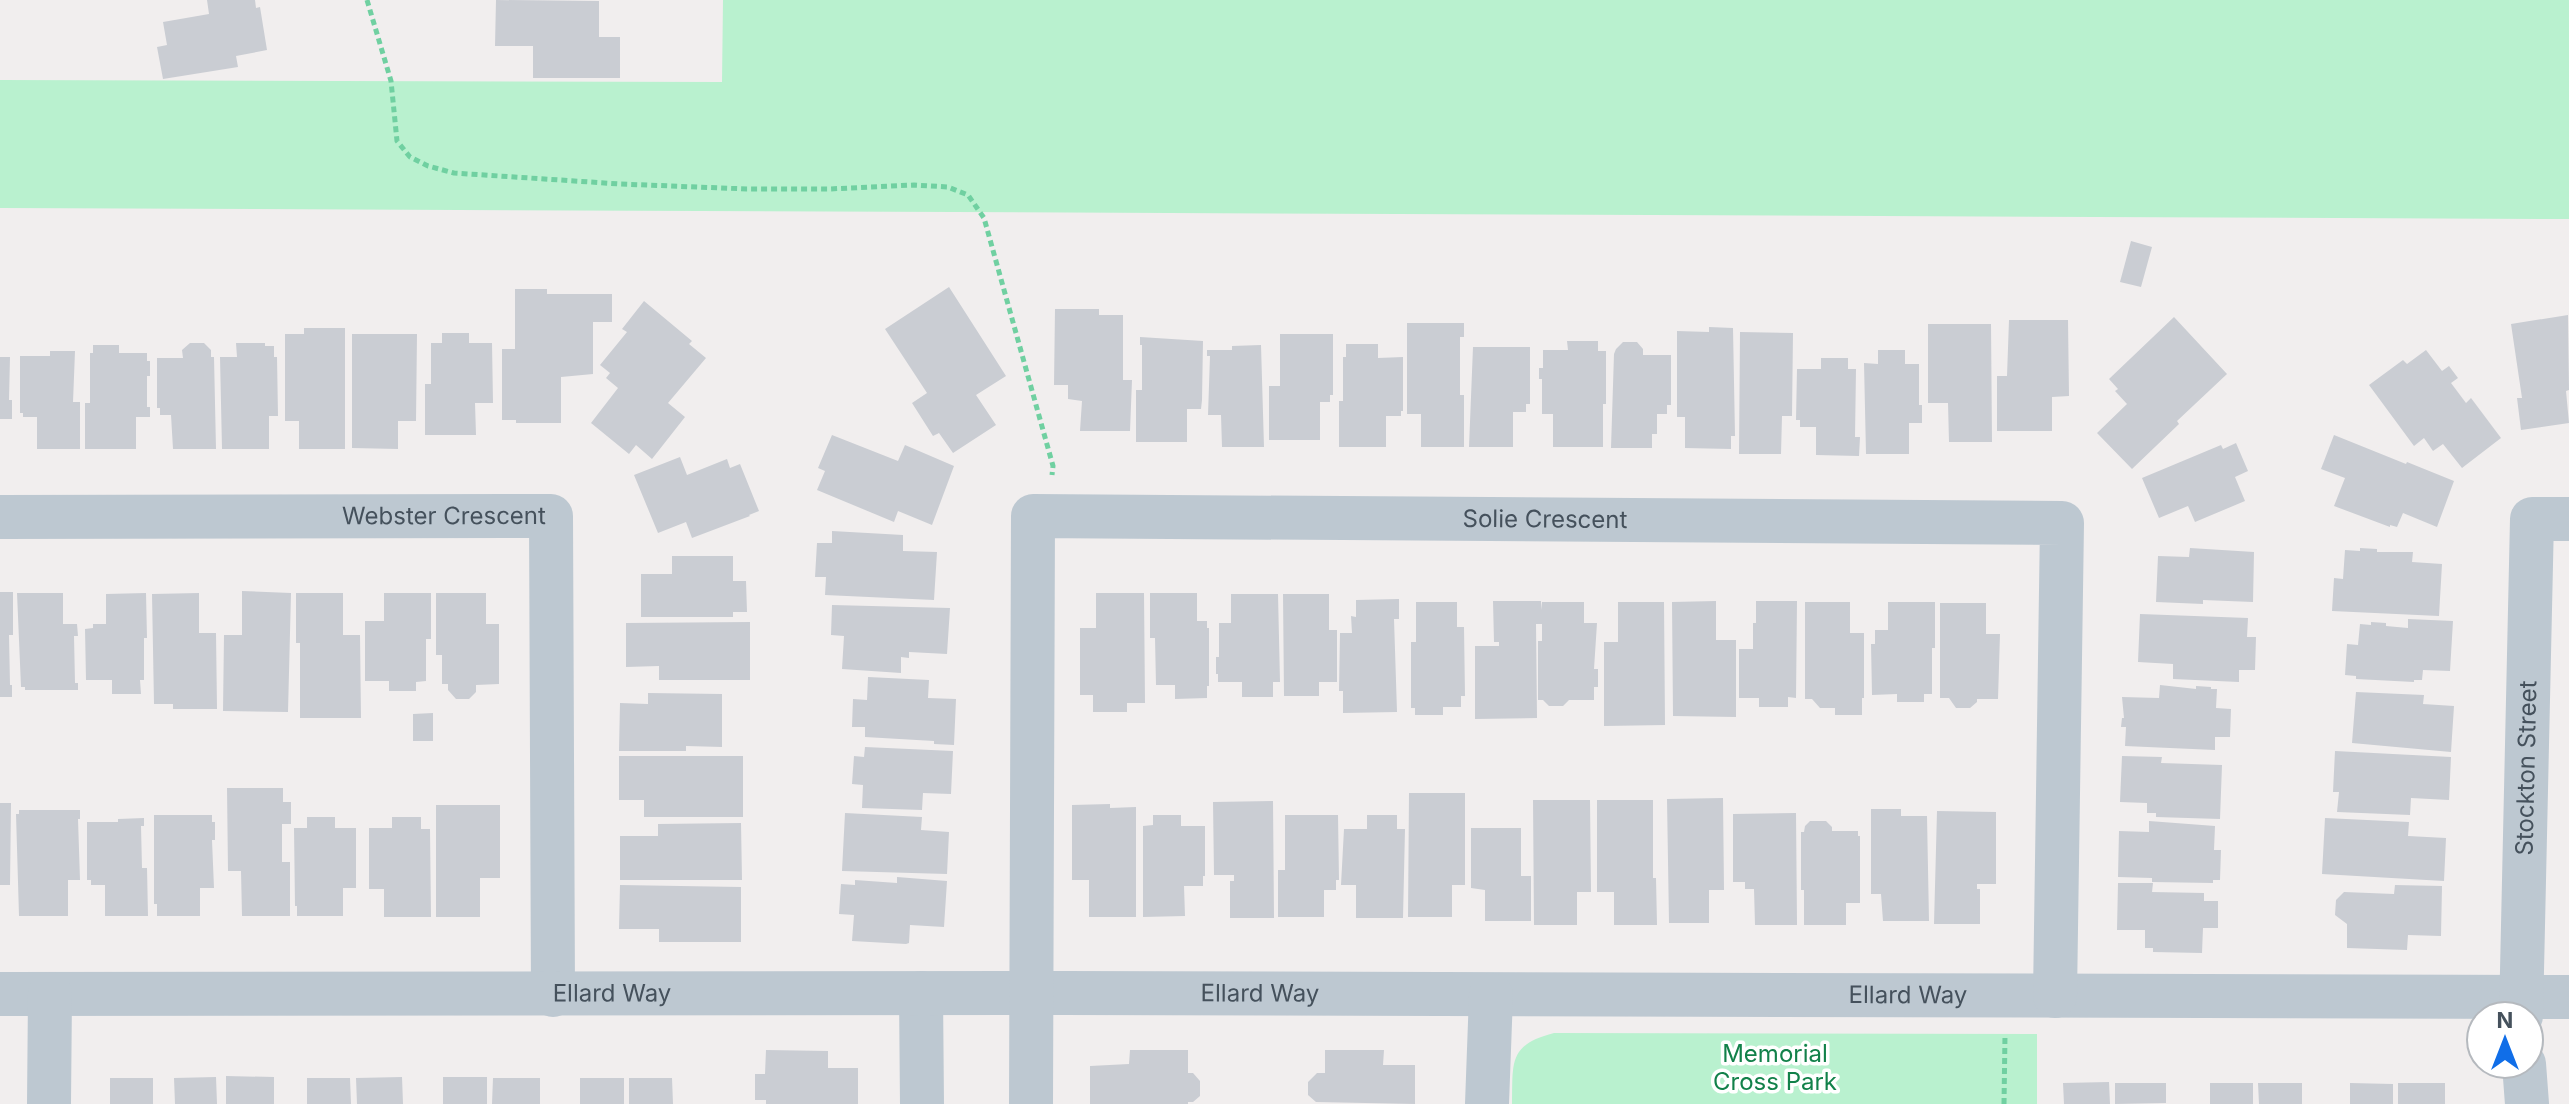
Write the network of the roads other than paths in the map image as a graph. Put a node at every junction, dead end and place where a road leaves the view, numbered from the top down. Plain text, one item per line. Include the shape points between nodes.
1 (0, 517) edge
2 (2550, 519) edge
3 (921, 993) junction
4 (1031, 993) junction
5 (0, 994) edge
6 (50, 994) junction
7 (553, 995) junction
8 (1491, 995) junction
9 (2055, 996) junction
10 (2569, 997) edge
11 (2520, 1000) edge
12 (2545, 1001) edge
13 (2465, 1005) edge
14 (2525, 1080) edge
15 (49, 1104) edge
16 (922, 1104) edge
17 (1031, 1104) edge
18 (1487, 1104) edge
19 (2527, 1104) edge

1 - 7 street, Webster Crescent via 551,516
2 - 11 street, Stockton Street
3 - 4 street, Ellard Way
3 - 7 street, Ellard Way
3 - 16 street
4 - 8 street, Ellard Way
4 - 9 street, Solie Crescent via 1033,516 2062,523
4 - 17 street
5 - 6 street, Ellard Way
6 - 7 street, Ellard Way
6 - 15 street
8 - 9 street, Ellard Way
8 - 18 street
9 - 13 street, Ellard Way
10 - 12 street, Ellard Way
14 - 19 street

